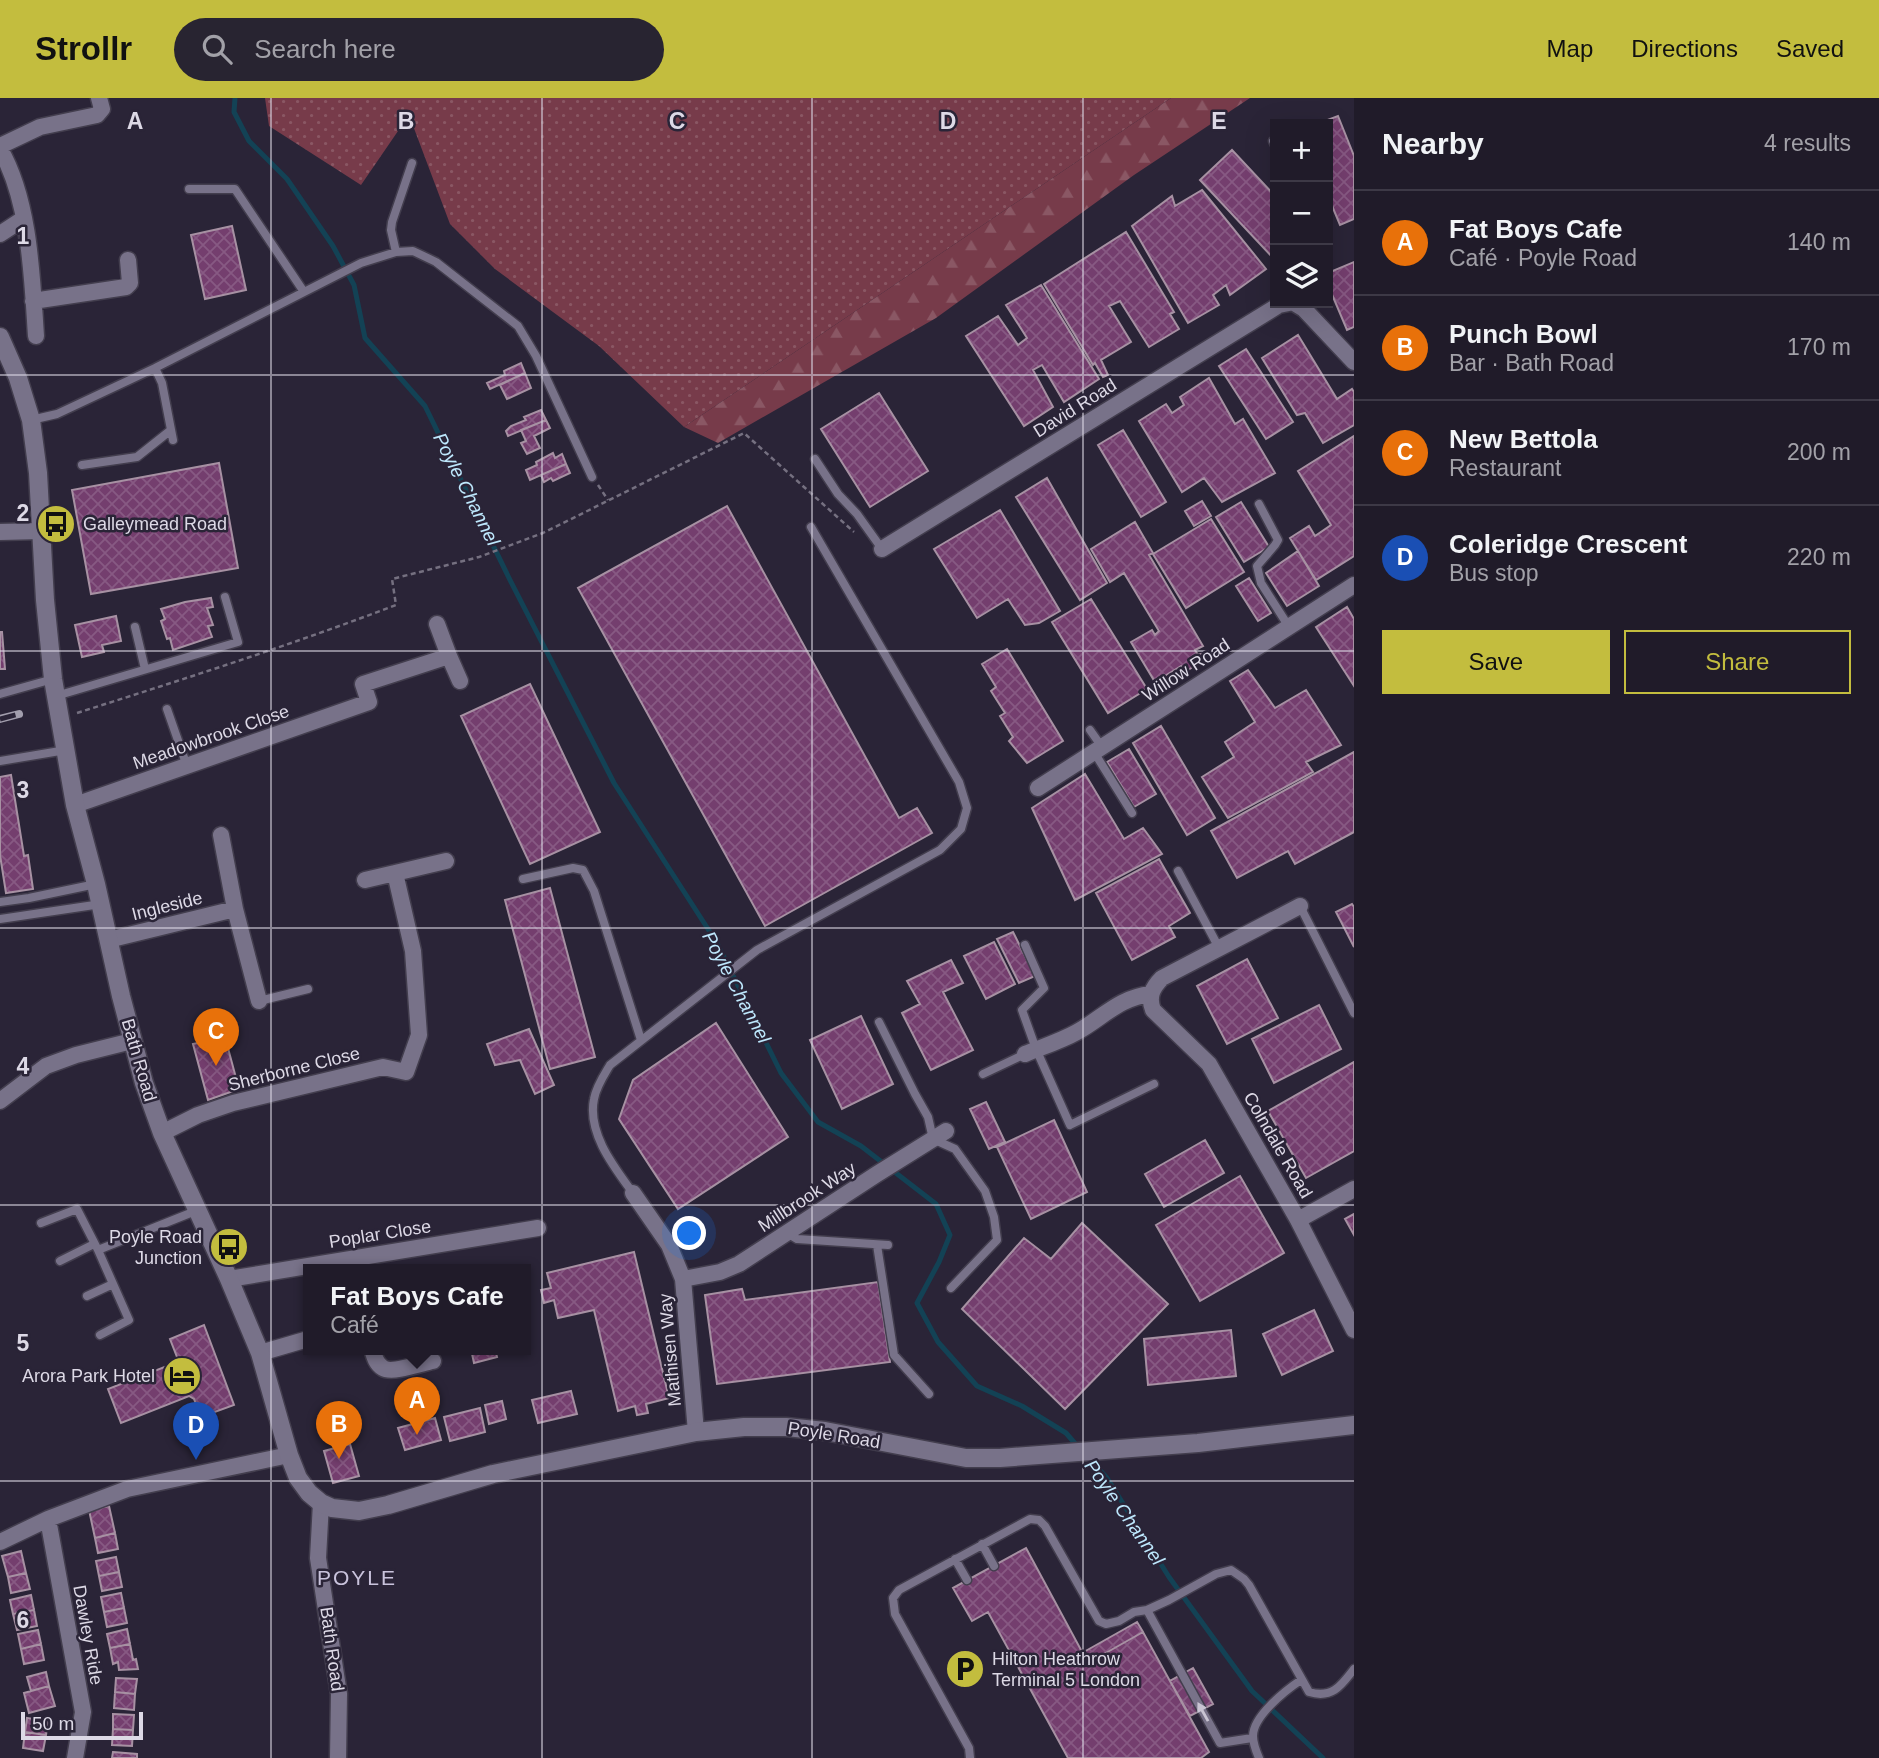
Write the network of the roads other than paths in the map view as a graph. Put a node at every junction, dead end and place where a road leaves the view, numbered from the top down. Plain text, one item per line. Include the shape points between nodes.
1 (99, 98) edge
2 (0, 148) edge
3 (412, 163) dead end
4 (189, 189) dead end
5 (23, 219) junction
6 (0, 234) edge
7 (396, 252) junction
8 (128, 260) dead end
9 (304, 292) junction
10 (33, 301) junction
11 (1274, 308) edge
12 (1302, 308) edge
13 (36, 336) dead end
14 (0, 337) edge
15 (1354, 362) edge
16 (155, 368) junction
17 (31, 420) junction
18 (171, 430) junction
19 (173, 440) dead end
20 (815, 459) dead end
21 (82, 465) dead end
22 (592, 477) road end
23 (1259, 504) dead end
24 (811, 527) dead end
25 (41, 531) junction
26 (0, 532) edge
27 (883, 549) joint
28 (1354, 585) edge
29 (225, 597) dead end
30 (437, 624) dead end
31 (1289, 627) junction
32 (135, 628) dead end
33 (449, 656) junction
34 (145, 669) junction
35 (460, 681) dead end
36 (54, 687) junction
37 (0, 694) edge
38 (167, 709) dead end
39 (1090, 730) dead end
40 (66, 750) junction
41 (1098, 750) junction
42 (0, 761) edge
43 (187, 766) junction
44 (1038, 788) dead end
45 (75, 805) junction
46 (1132, 813) dead end
47 (221, 835) dead end
48 (446, 861) dead end
49 (1178, 870) dead end
50 (395, 873) junction
51 (365, 880) dead end
52 (523, 880) dead end
53 (96, 884) junction
54 (0, 902) edge
55 (101, 904) junction
56 (1300, 906) joint
57 (235, 909) junction
58 (0, 919) edge
59 (108, 940) junction
60 (1025, 945) dead end
61 (1219, 948) junction
62 (308, 989) dead end
63 (1151, 994) junction
64 (259, 1001) joint
65 (1354, 1013) edge
66 (879, 1023) dead end
67 (641, 1040) junction
68 (132, 1041) junction
69 (1030, 1052) junction
70 (983, 1074) dead end
71 (1154, 1084) dead end
72 (0, 1101) edge
73 (162, 1133) junction
74 (940, 1135) junction
75 (1354, 1188) edge
76 (634, 1194) joint
77 (198, 1210) junction
78 (1298, 1220) junction
79 (41, 1223) dead end
80 (538, 1228) dead end
81 (788, 1233) junction
82 (877, 1245) junction
83 (888, 1245) dead end
84 (96, 1247) junction
85 (60, 1261) dead end
86 (320, 1264) edge
87 (303, 1267) edge
88 (229, 1279) junction
89 (683, 1279) junction
90 (113, 1284) junction
91 (951, 1288) dead end
92 (87, 1296) dead end
93 (1354, 1330) edge
94 (100, 1335) dead end
95 (303, 1341) edge
96 (260, 1353) junction
97 (374, 1355) edge
98 (433, 1360) dead end
99 (929, 1394) dead end
100 (1354, 1425) edge
101 (696, 1432) junction
102 (289, 1455) junction
103 (321, 1503) junction
104 (48, 1519) junction
105 (0, 1542) edge
106 (982, 1544) junction
107 (956, 1559) junction
108 (994, 1566) dead end
109 (967, 1580) dead end
110 (1147, 1610) junction
111 (1354, 1669) edge
112 (1301, 1680) junction
113 (1252, 1738) junction
114 (969, 1753) edge
115 (75, 1758) edge
116 (338, 1758) edge
117 (1259, 1758) edge

1 - 2 street via 102,109 97,115 40,127
2 - 5 street via 20,195
3 - 7 lane via 392,222
4 - 9 lane via 235,189
5 - 6 street
5 - 10 street
7 - 9 lane via 360,263
7 - 22 lane via 413,251 436,262 517,326 536,356
8 - 10 street via 130,283 126,287
9 - 16 lane
10 - 13 street
11 - 27 street, David Road
12 - 15 street
14 - 17 street, Bath Road
16 - 17 lane via 57,414
16 - 18 lane
17 - 25 street, Bath Road
18 - 19 lane
18 - 21 lane via 137,457
20 - 27 lane
23 - 31 lane via 1278,540 1257,566 1261,583
24 - 67 lane via 959,782 967,808 961,829 940,850 757,950
25 - 26 street
25 - 36 street, Bath Road
28 - 31 street, Willow Road
29 - 34 lane via 238,642
30 - 33 street
31 - 41 street, Willow Road
32 - 34 lane
33 - 35 street
33 - 43 street, Meadowbrook Close via 363,684 369,702 362,711
34 - 36 lane
36 - 37 lane
36 - 40 street, Bath Road
38 - 43 lane
39 - 41 lane
40 - 42 lane
40 - 45 street, Bath Road
41 - 44 street, Willow Road
41 - 46 lane
43 - 45 street, Meadowbrook Close
45 - 53 street, Bath Road
47 - 57 street
48 - 50 street
49 - 61 lane
50 - 51 street
50 - 73 street, Sherborne Close via 413,951 419,1035 406,1072 383,1067 233,1103
52 - 67 lane via 572,868 583,870 594,891
53 - 54 lane
53 - 55 street, Bath Road
55 - 58 lane
55 - 59 street, Bath Road
56 - 61 street
56 - 65 lane
57 - 59 street, Ingleside
57 - 64 street
59 - 68 street, Bath Road
60 - 69 lane via 1044,988 1022,1010
61 - 63 street via 1162,978
62 - 64 lane
63 - 69 street via 1111,1007 1076,1033
63 - 78 street, Colndale Road via 1153,1010 1209,1064
66 - 74 lane
67 - 76 lane via 610,1065 594,1099 594,1121 602,1144
68 - 72 street via 46,1066
68 - 73 street, Bath Road
69 - 70 lane
69 - 71 lane via 1070,1125
73 - 77 street, Bath Road
74 - 81 street, Millbrook Way
74 - 91 lane via 985,1191 997,1240
75 - 78 street
76 - 89 street, Mathisen Way via 669,1245
77 - 84 lane
77 - 88 street, Bath Road
78 - 93 street, Colndale Road
79 - 84 lane via 77,1209
80 - 86 street, Poplar Close
81 - 82 lane via 797,1239
81 - 89 street, Millbrook Way via 720,1272
82 - 83 lane
82 - 99 lane via 894,1356
84 - 85 lane
84 - 90 lane
87 - 88 street, Poplar Close
88 - 96 street, Bath Road
89 - 101 street, Mathisen Way
90 - 92 lane
90 - 94 lane via 129,1320
95 - 96 street
96 - 102 street, Bath Road
97 - 98 street via 390,1371
100 - 101 street, Poyle Road via 1035,1457 966,1458 791,1427
101 - 103 street, Poyle Road via 493,1474 359,1511
102 - 103 street, Bath Road via 298,1478
102 - 104 street via 127,1489
103 - 116 street, Bath Road via 318,1558 339,1694
104 - 105 street
104 - 115 street, Dawley Ride via 83,1712
106 - 107 lane
106 - 108 lane
106 - 110 lane via 1030,1519 1039,1520 1098,1621 1106,1624
107 - 109 lane
107 - 114 lane via 899,1590 893,1598 895,1614
110 - 112 lane via 1231,1570 1244,1579
113 -> 110 lane via 1220,1743
111 - 112 lane via 1332,1693 1309,1692
112 - 113 lane via 1281,1694 1259,1720
113 - 117 lane

